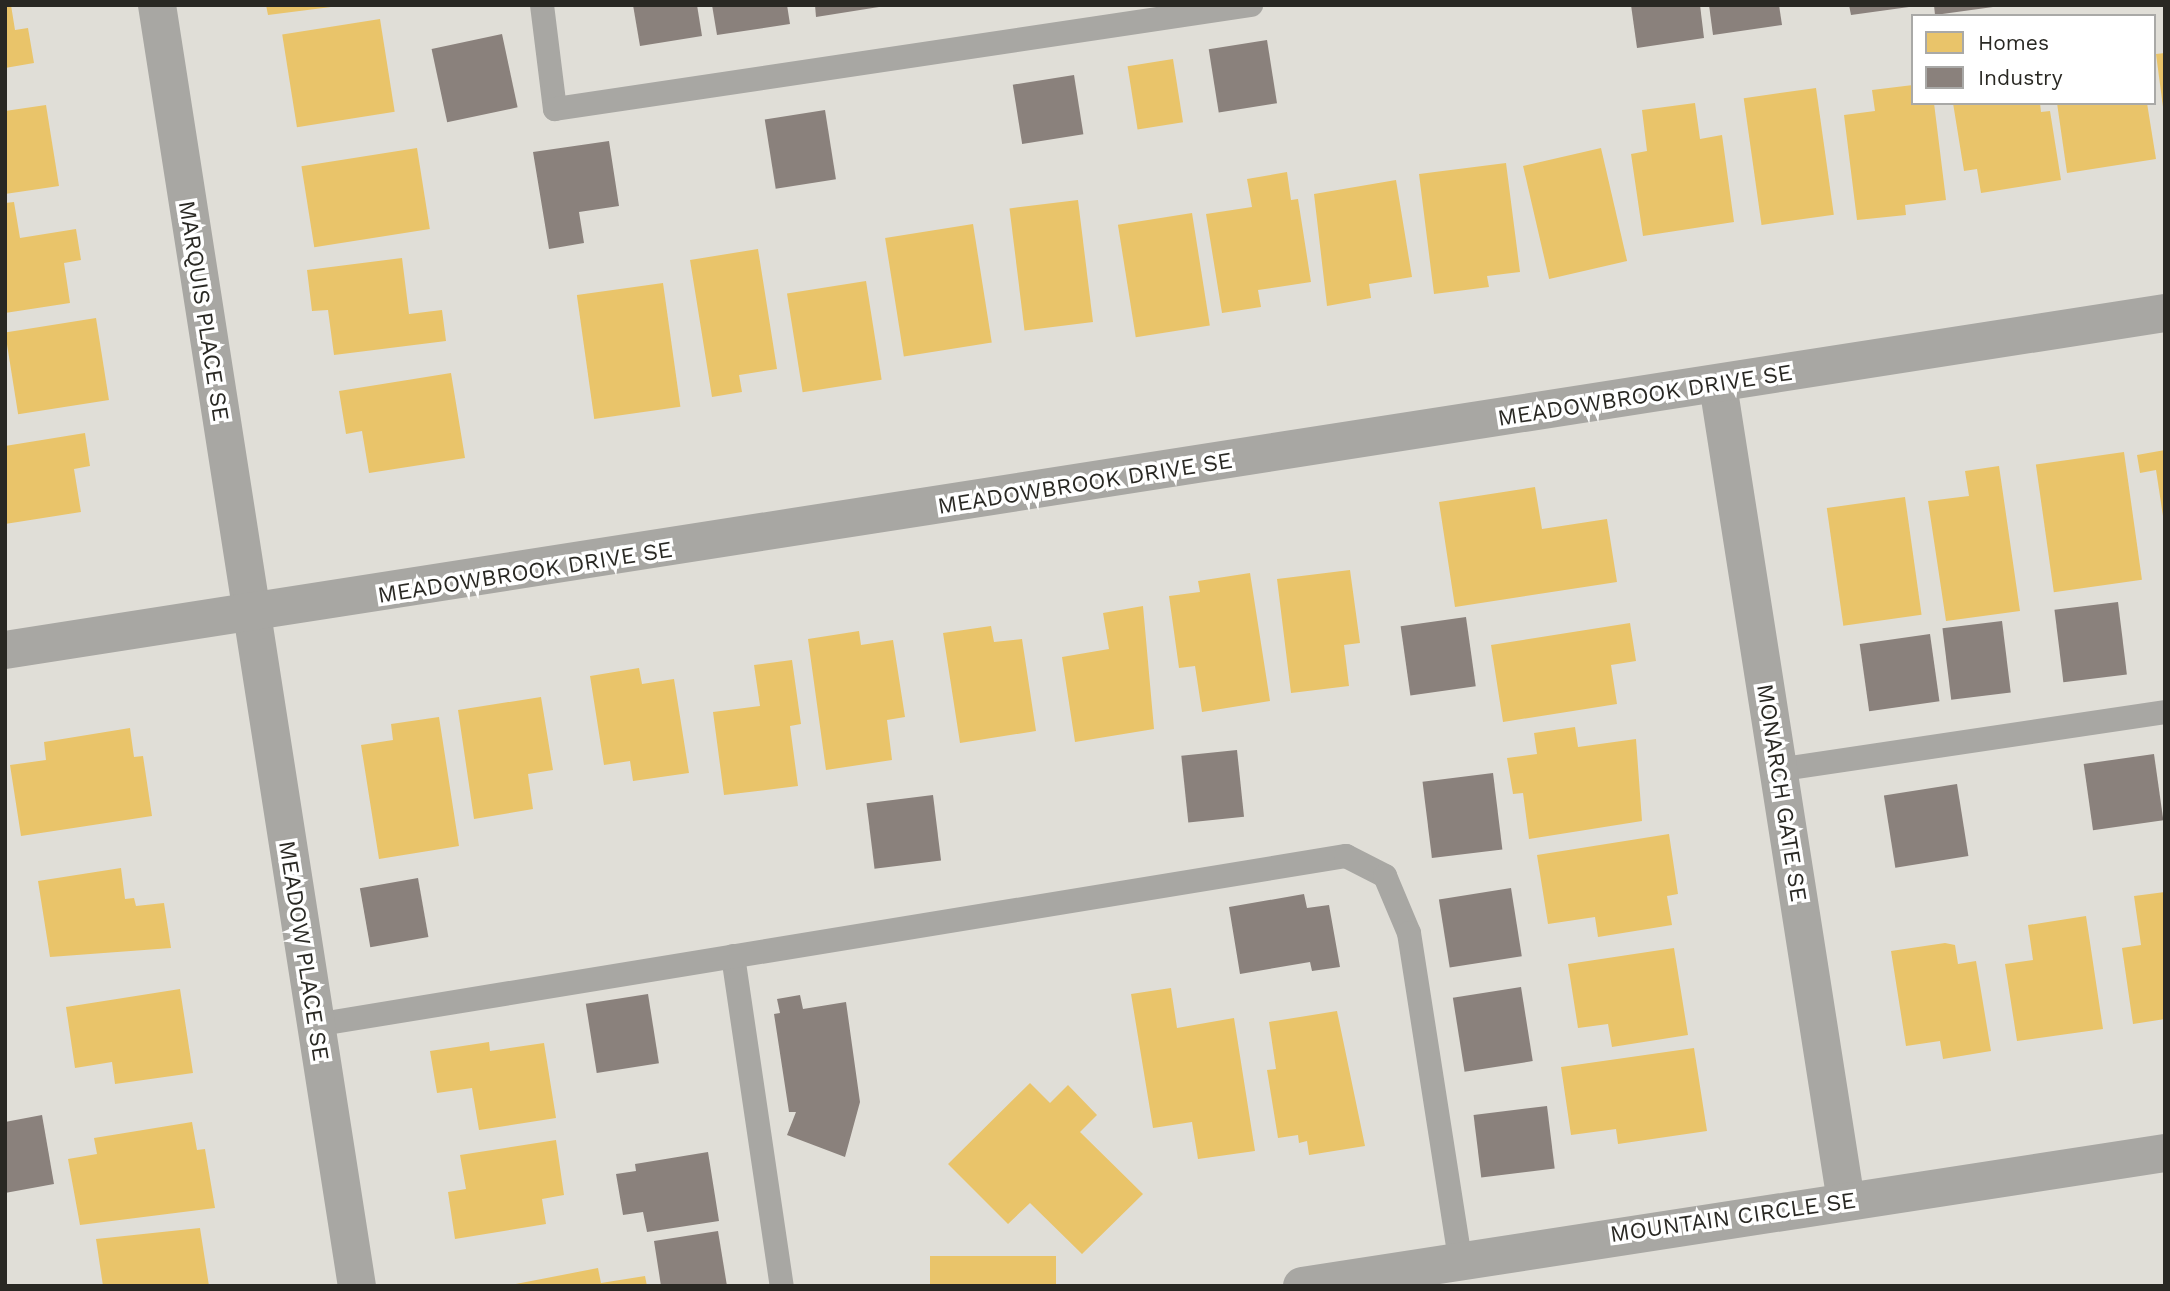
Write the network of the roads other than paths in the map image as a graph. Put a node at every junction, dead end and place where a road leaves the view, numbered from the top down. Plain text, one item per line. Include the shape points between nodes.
1 (157, 5) edge
2 (542, 5) edge
3 (1251, 5) edge
4 (2165, 313) edge
5 (1718, 384) junction
6 (249, 616) junction
7 (5, 650) edge
8 (2165, 712) edge
9 (1777, 770) junction
10 (733, 956) junction
11 (315, 1025) junction
12 (2165, 1153) edge
13 (1846, 1201) junction
14 (1460, 1258) junction
15 (357, 1286) edge
16 (782, 1286) edge
17 (1302, 1286) edge

1 - 6 street, MARQUIS PLACE SE
2 - 3 lane via 555,109
4 - 5 street, MEADOWBROOK DRIVE SE
5 - 6 street, MEADOWBROOK DRIVE SE
5 - 9 street, MONARCH GATE SE
6 - 7 street, MEADOWBROOK DRIVE SE
6 - 11 street, MEADOW PLACE SE
8 - 9 lane
9 - 13 street, MONARCH GATE SE
10 - 11 lane
10 - 14 lane via 1346,856 1385,876 1409,933
10 - 16 lane
11 - 15 street, MEADOW PLACE SE
12 - 13 street, MOUNTAIN CIRCLE SE
13 - 14 street, MOUNTAIN CIRCLE SE
14 - 17 street, MOUNTAIN CIRCLE SE

